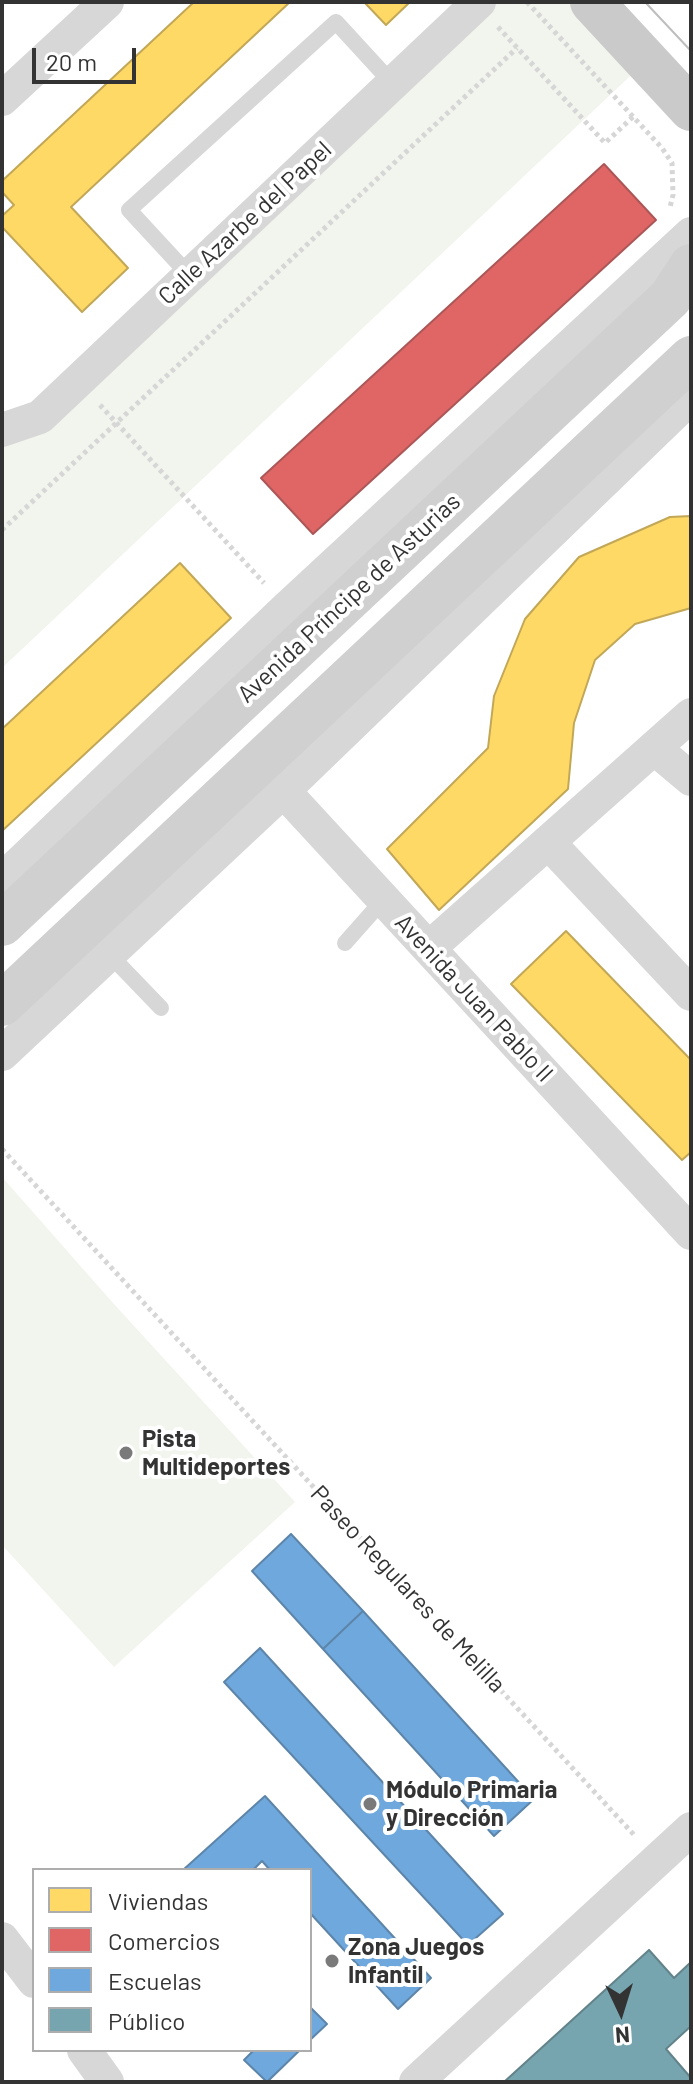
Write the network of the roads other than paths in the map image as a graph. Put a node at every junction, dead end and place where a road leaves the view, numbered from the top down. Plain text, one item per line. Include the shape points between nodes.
1 (107, 2) edge
2 (592, 2) edge
3 (477, 3) edge
4 (392, 83) junction
5 (2, 99) edge
6 (691, 109) edge
7 (691, 234) edge
8 (691, 266) edge
9 (190, 276) junction
10 (691, 358) edge
11 (691, 397) edge
12 (2, 430) edge
13 (691, 715) edge
14 (654, 748) junction
15 (271, 777) junction
16 (691, 779) edge
17 (548, 842) junction
18 (2, 880) edge
19 (384, 899) junction
20 (2, 924) edge
21 (345, 943) dead end
22 (429, 948) junction
23 (109, 954) junction
24 (691, 994) edge
25 (2, 1004) edge
26 (161, 1008) dead end
27 (2, 1054) edge
28 (685, 1215) edge
29 (691, 1829) edge
30 (2, 1939) edge
31 (20, 1973) edge
32 (85, 2052) edge
33 (107, 2082) edge
34 (416, 2082) edge

1 - 5 street
2 - 6 main road
3 - 4 street, Calle Azarbe del Papel
4 - 9 street, Calle Azarbe del Papel
4 - 9 lane via 336,22 129,210
7 - 18 street
8 - 20 main road, Avenida Príncipe de Asturias via 670,298
9 - 12 street, Calle Azarbe del Papel via 40,417
10 - 15 main road
11 - 15 street
13 - 14 street
14 - 16 street
14 - 17 street
15 - 19 street, Avenida Juan Pablo II
15 - 23 street
15 - 25 main road
17 - 22 street
17 - 24 street
19 - 21 lane
19 - 22 street, Avenida Juan Pablo II
22 - 28 street, Avenida Juan Pablo II
23 - 26 lane
23 - 27 street
29 - 34 street
30 - 31 street
32 - 33 street

